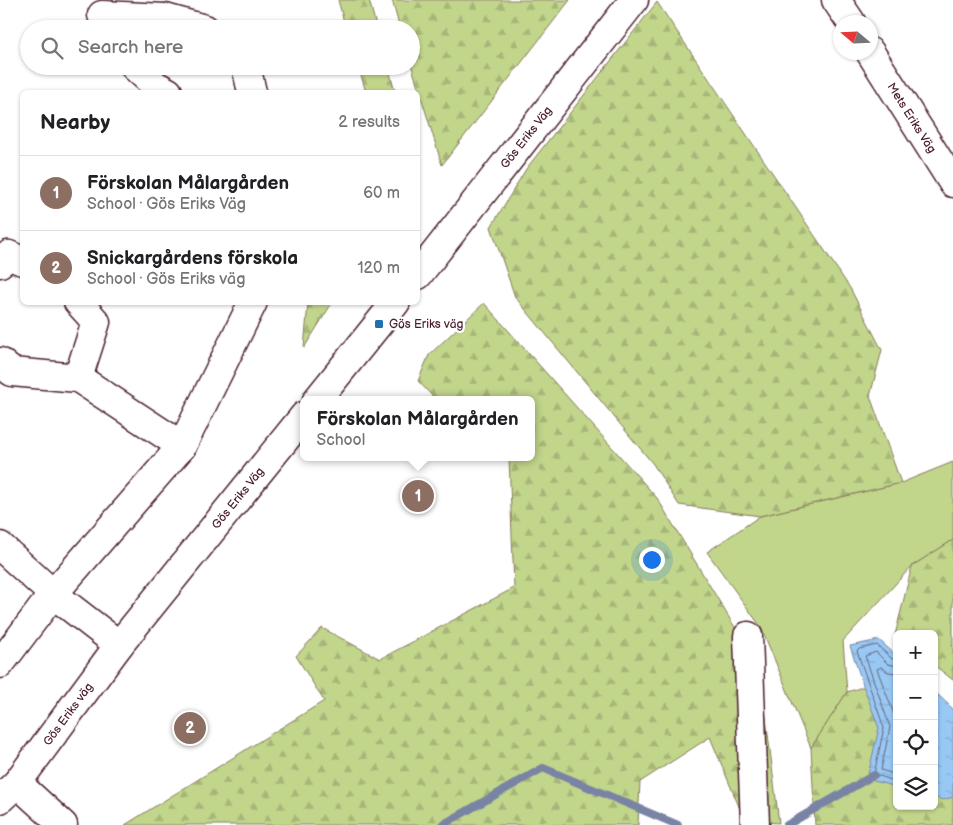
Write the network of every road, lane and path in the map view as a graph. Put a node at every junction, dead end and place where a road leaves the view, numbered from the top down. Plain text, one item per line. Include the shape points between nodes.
1 (634, 0) edge
2 (836, 0) edge
3 (846, 15) edge
4 (104, 20) edge
5 (136, 20) edge
6 (875, 60) edge
7 (144, 75) edge
8 (248, 75) edge
9 (164, 90) edge
10 (252, 90) edge
11 (953, 183) edge
12 (20, 259) edge
13 (0, 263) edge
14 (420, 272) edge
15 (81, 305) edge
16 (252, 305) edge
17 (394, 305) edge
18 (0, 362) edge
19 (78, 378) junction
20 (320, 396) edge
21 (300, 421) edge
22 (182, 446) junction
23 (0, 546) edge
24 (171, 581) joint
25 (53, 594) junction
26 (748, 636) dead end
27 (119, 645) junction
28 (0, 664) edge
29 (9, 791) edge
30 (755, 821) edge
31 (64, 825) edge

1 - 14 street, Gös Eriks Väg
2 - 3 street
4 - 5 street via 102,15
6 - 11 street, Mets Eriks Väg
7 - 9 street
8 - 10 street
12 - 13 street via 9,255
15 - 19 street via 96,322
16 - 22 street
17 - 20 street
18 - 19 street via 12,372
19 - 22 street
21 - 24 street, Gös Eriks Väg
22 - 25 street
23 - 25 street
24 - 27 street, Gös Eriks väg
25 - 27 street
25 - 28 street
26 - 30 street
27 - 29 street, Gös Eriks väg
29 - 31 street

